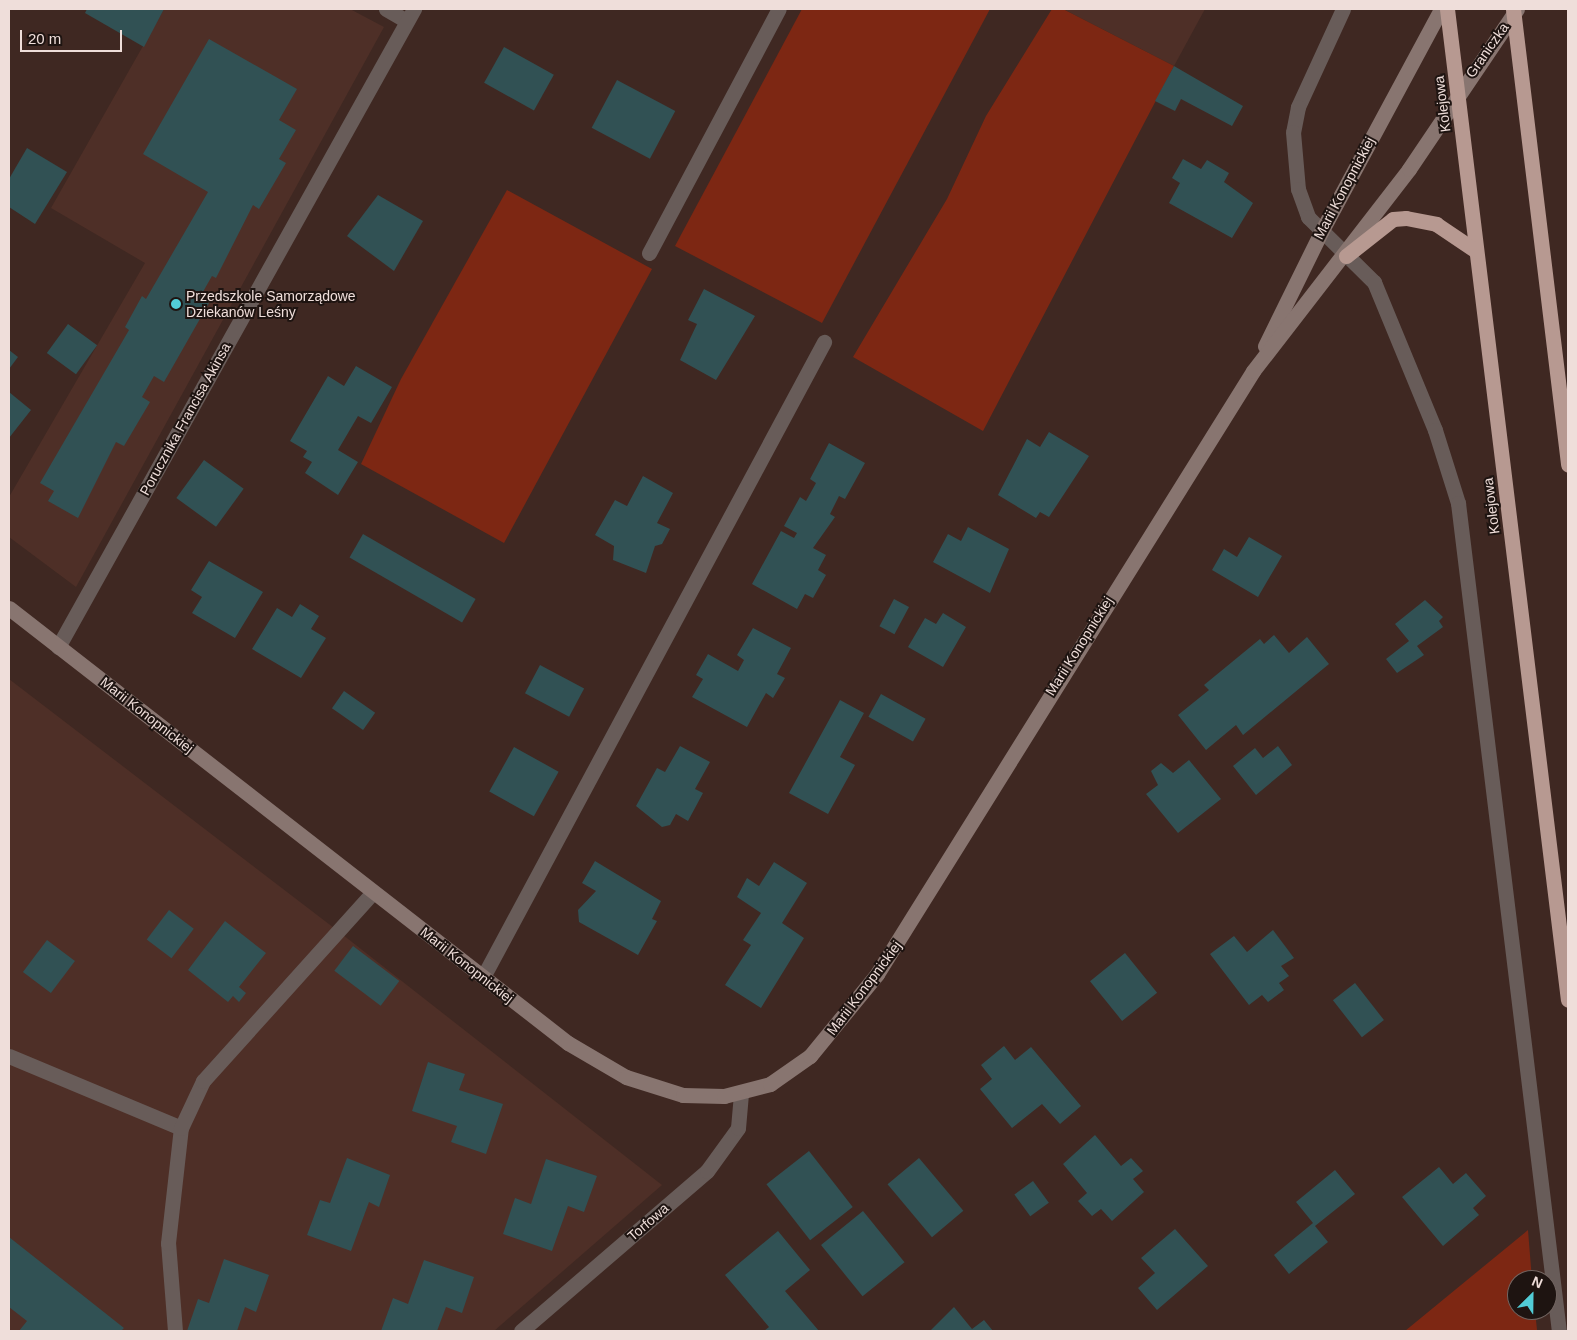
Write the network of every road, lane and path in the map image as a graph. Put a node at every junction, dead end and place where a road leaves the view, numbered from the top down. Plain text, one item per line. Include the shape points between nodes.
1 (386, 9) edge
2 (779, 9) edge
3 (1343, 9) edge
4 (1441, 9) edge
5 (1447, 9) edge
6 (1515, 10) edge
7 (411, 15) edge
8 (1457, 92) junction
9 (1321, 232) junction
10 (1476, 251) junction
11 (650, 253) dead end
12 (1346, 256) junction
13 (824, 342) dead end
14 (1253, 371) junction
15 (1568, 465) edge
16 (9, 608) edge
17 (58, 647) junction
18 (373, 892) junction
19 (483, 978) junction
20 (1568, 1000) edge
21 (9, 1056) edge
22 (741, 1093) junction
23 (181, 1128) junction
24 (175, 1331) edge
25 (521, 1331) edge
26 (1559, 1331) edge

1 - 7 street
2 - 11 street
3 - 9 street via 1308,79 1293,132 1298,189 1308,217
4 - 9 street, Marii Konopnickiej
5 - 8 highway, Kolejowa
6 - 8 street, Graniczka
6 - 15 highway
7 - 17 street, Porucznika Francisa Akinsa
8 - 10 highway, Kolejowa
8 - 12 street, Marii Konopnickiej via 1410,169
9 - 12 street
9 - 14 street, Marii Konopnickiej
10 - 12 highway via 1436,224 1406,218 1393,220
10 - 20 highway, Kolejowa
12 - 14 street, Marii Konopnickiej
12 - 26 street via 1374,282 1435,430 1458,503
13 - 19 street
14 - 22 street, Marii Konopnickiej via 877,974 840,1023 796,1069
16 - 17 street, Marii Konopnickiej
17 - 18 street, Marii Konopnickiej
18 - 19 street, Marii Konopnickiej
18 - 23 street via 203,1081
19 - 22 street, Marii Konopnickiej via 568,1043 626,1077 683,1095
21 - 23 street
22 - 25 street, Torfowa via 738,1128 707,1171
23 - 24 street via 168,1243

